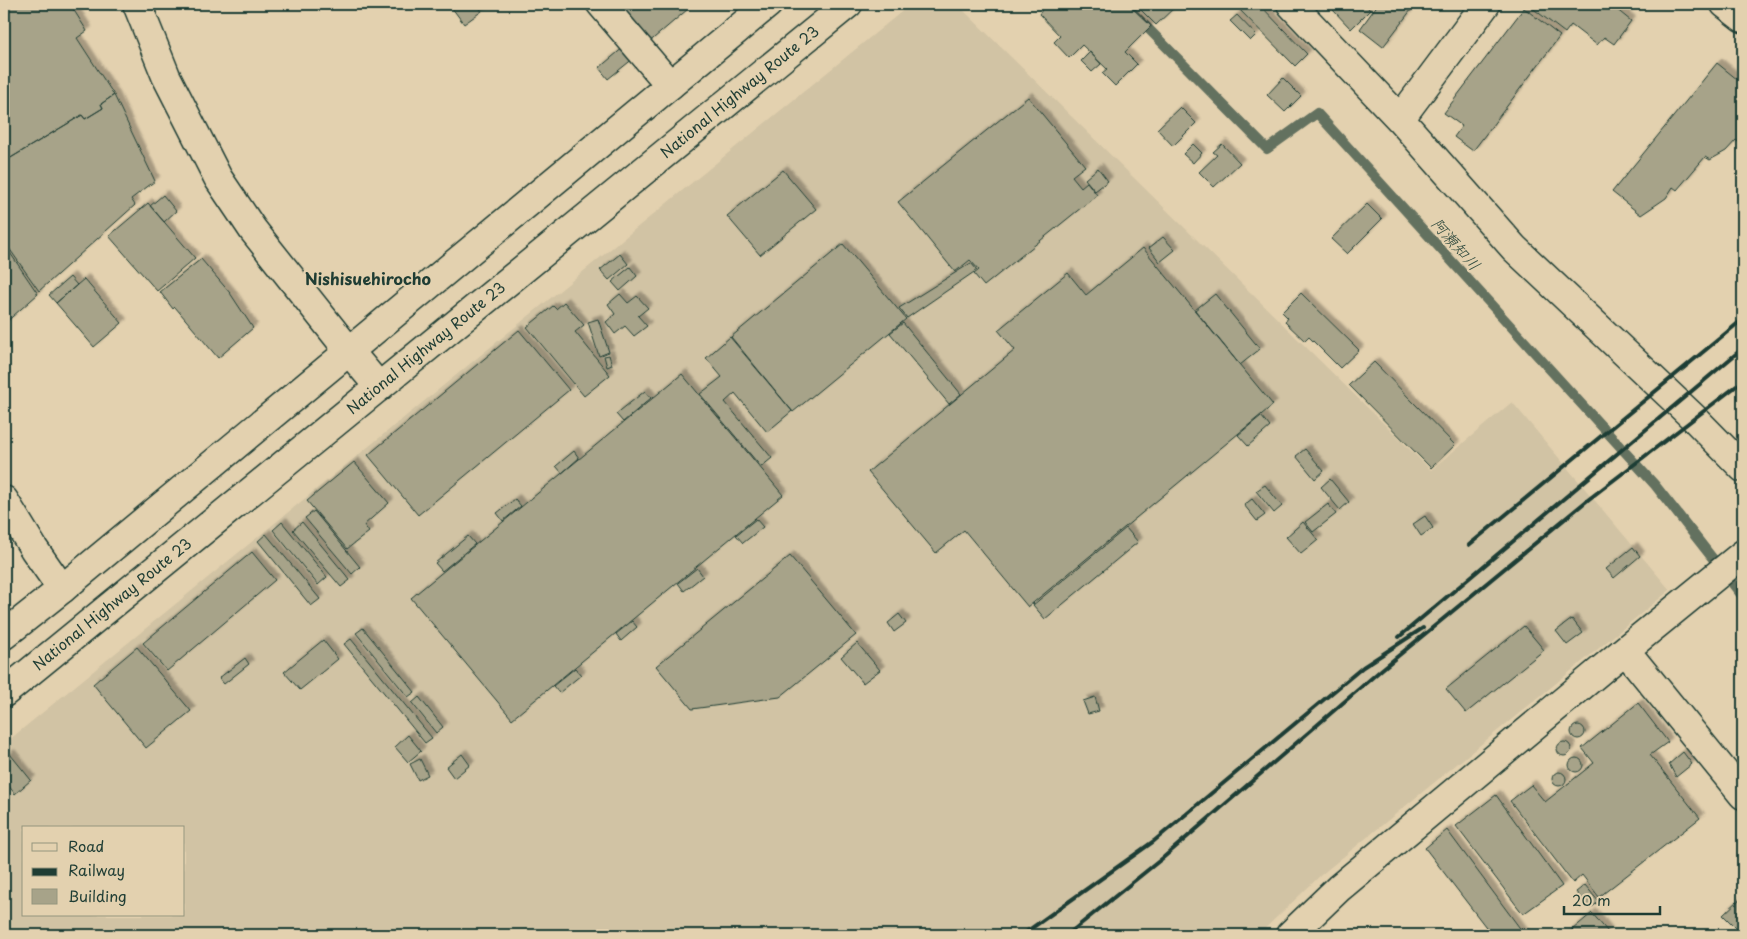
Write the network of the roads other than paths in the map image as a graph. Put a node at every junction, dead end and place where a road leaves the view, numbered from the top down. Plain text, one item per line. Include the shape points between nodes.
1 (137, 4) edge
2 (602, 4) edge
3 (768, 4) edge
4 (848, 4) edge
5 (1291, 4) edge
6 (1486, 4) edge
7 (1725, 4) edge
8 (1743, 18) edge
9 (670, 86) junction
10 (1400, 119) junction
11 (349, 351) junction
12 (379, 387) junction
13 (1743, 468) edge
14 (4, 500) edge
15 (1743, 554) edge
16 (62, 589) junction
17 (4, 635) edge
18 (1634, 642) junction
19 (4, 693) edge
20 (1743, 795) edge
21 (1290, 935) edge

1 - 11 main road via 166,76 218,178 253,230
2 - 9 main road
3 - 9 main road
4 - 12 main road, National Highway Route 23
5 - 10 main road
6 - 10 main road
7 - 8 main road
9 - 11 main road
10 - 13 main road via 1514,248
11 - 12 main road
11 - 16 main road
12 - 19 main road, National Highway Route 23
14 - 16 main road
15 - 18 main road
16 - 17 main road
18 - 20 main road
18 - 21 main road via 1340,888

